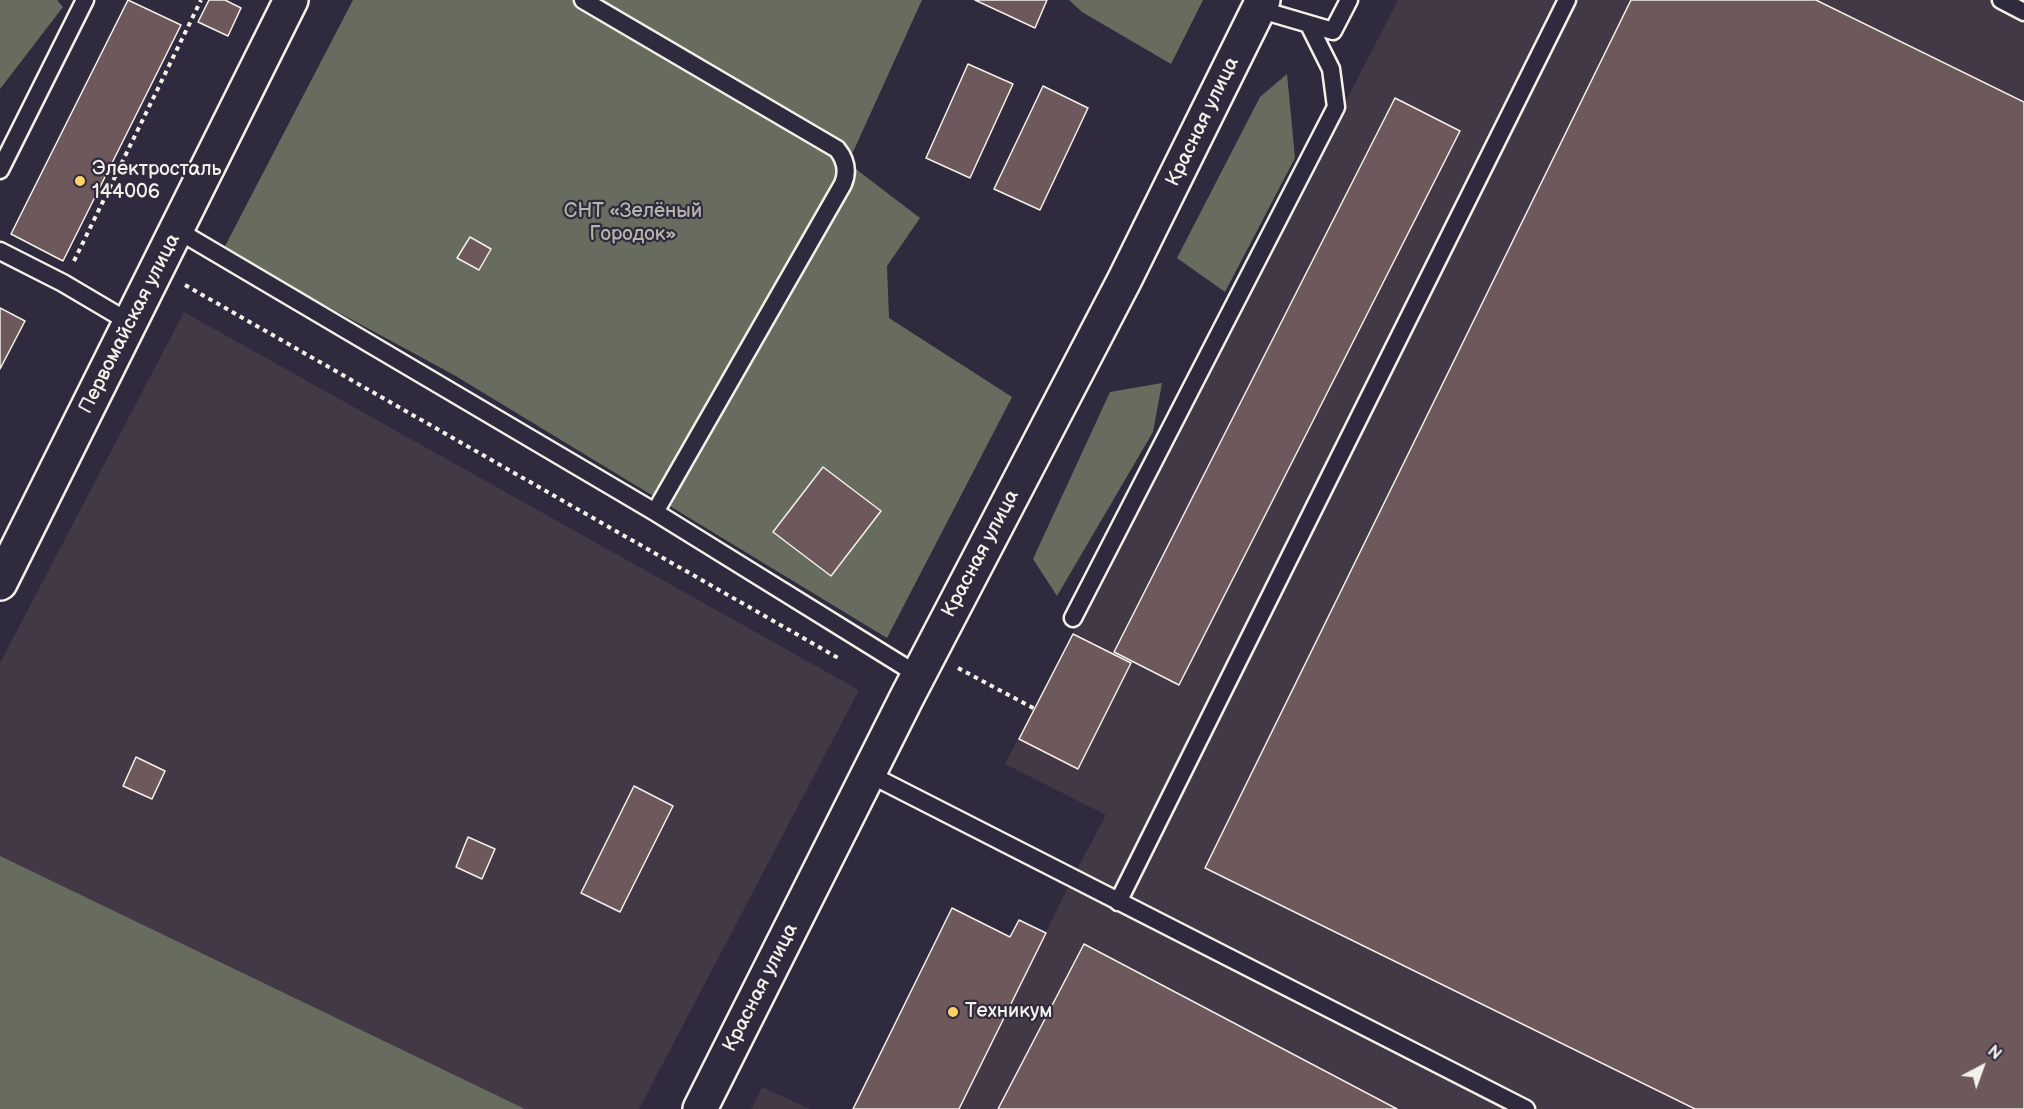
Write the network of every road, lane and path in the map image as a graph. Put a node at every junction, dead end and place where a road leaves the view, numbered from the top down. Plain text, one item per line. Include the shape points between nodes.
1 (85, 0) edge
2 (201, 0) edge
3 (583, 0) edge
4 (1349, 0) edge
5 (1567, 0) edge
6 (2001, 0) edge
7 (283, 3) edge
8 (1261, 5) edge
9 (2024, 12) edge
10 (1309, 25) junction
11 (0, 170) edge
12 (177, 230) junction
13 (0, 251) edge
14 (158, 270) junction
15 (63, 283) junction
16 (129, 321) junction
17 (655, 512) junction
18 (0, 583) edge
19 (1073, 618) dead end
20 (844, 662) dead end
21 (955, 666) dead end
22 (918, 675) junction
23 (1035, 709) dead end
24 (869, 774) junction
25 (1118, 902) junction
26 (700, 1109) edge
27 (1526, 1109) edge

1 - 11 lane
2 - 15 path
3 - 17 lane via 837,149 846,170 843,184
4 - 10 lane via 1334,31
5 - 25 lane
6 - 9 lane
7 - 12 main road, Первомайская улица
8 - 10 lane
8 - 22 main road, Красная улица via 1125,279
10 - 19 lane via 1331,69 1335,107
12 - 14 main road, Первомайская улица
12 - 17 lane
13 - 15 lane
14 - 16 main road, Первомайская улица
14 - 20 path
15 - 16 lane
16 - 18 main road, Первомайская улица
17 - 22 lane
21 - 23 path
22 - 24 main road, Красная улица
24 - 25 lane
24 - 26 main road, Красная улица
25 - 27 lane

